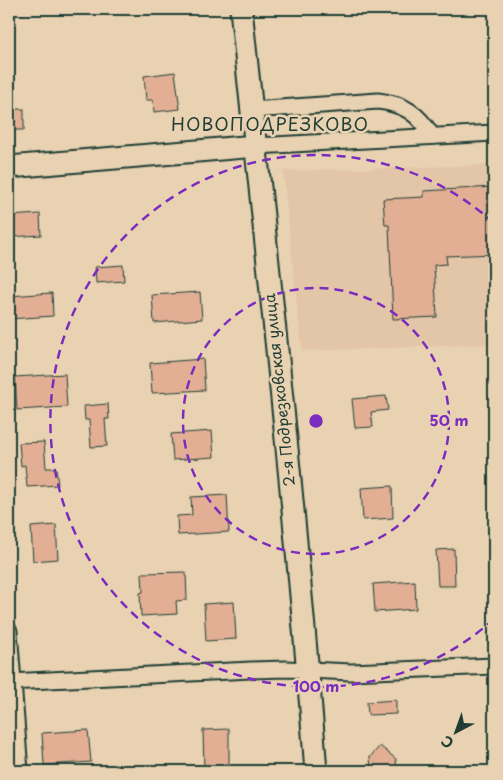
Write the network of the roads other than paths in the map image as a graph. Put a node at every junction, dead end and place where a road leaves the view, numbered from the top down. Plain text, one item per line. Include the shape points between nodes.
1 (241, 9) edge
2 (252, 110) junction
3 (494, 133) edge
4 (432, 136) junction
5 (256, 146) junction
6 (9, 167) edge
7 (9, 630) edge
8 (494, 666) edge
9 (308, 671) junction
10 (11, 682) edge
11 (20, 771) edge
12 (316, 771) edge

1 - 2 street, 2-я Подрезковская улица
2 - 4 street via 378,101 394,103 419,118
2 - 5 street, 2-я Подрезковская улица
3 - 4 street
4 - 5 street
5 - 6 street
5 - 9 street, 2-я Подрезковская улица
7 - 10 street
8 - 9 street
9 - 10 street via 251,670
9 - 12 street, 2-я Подрезковская улица
10 - 11 street

